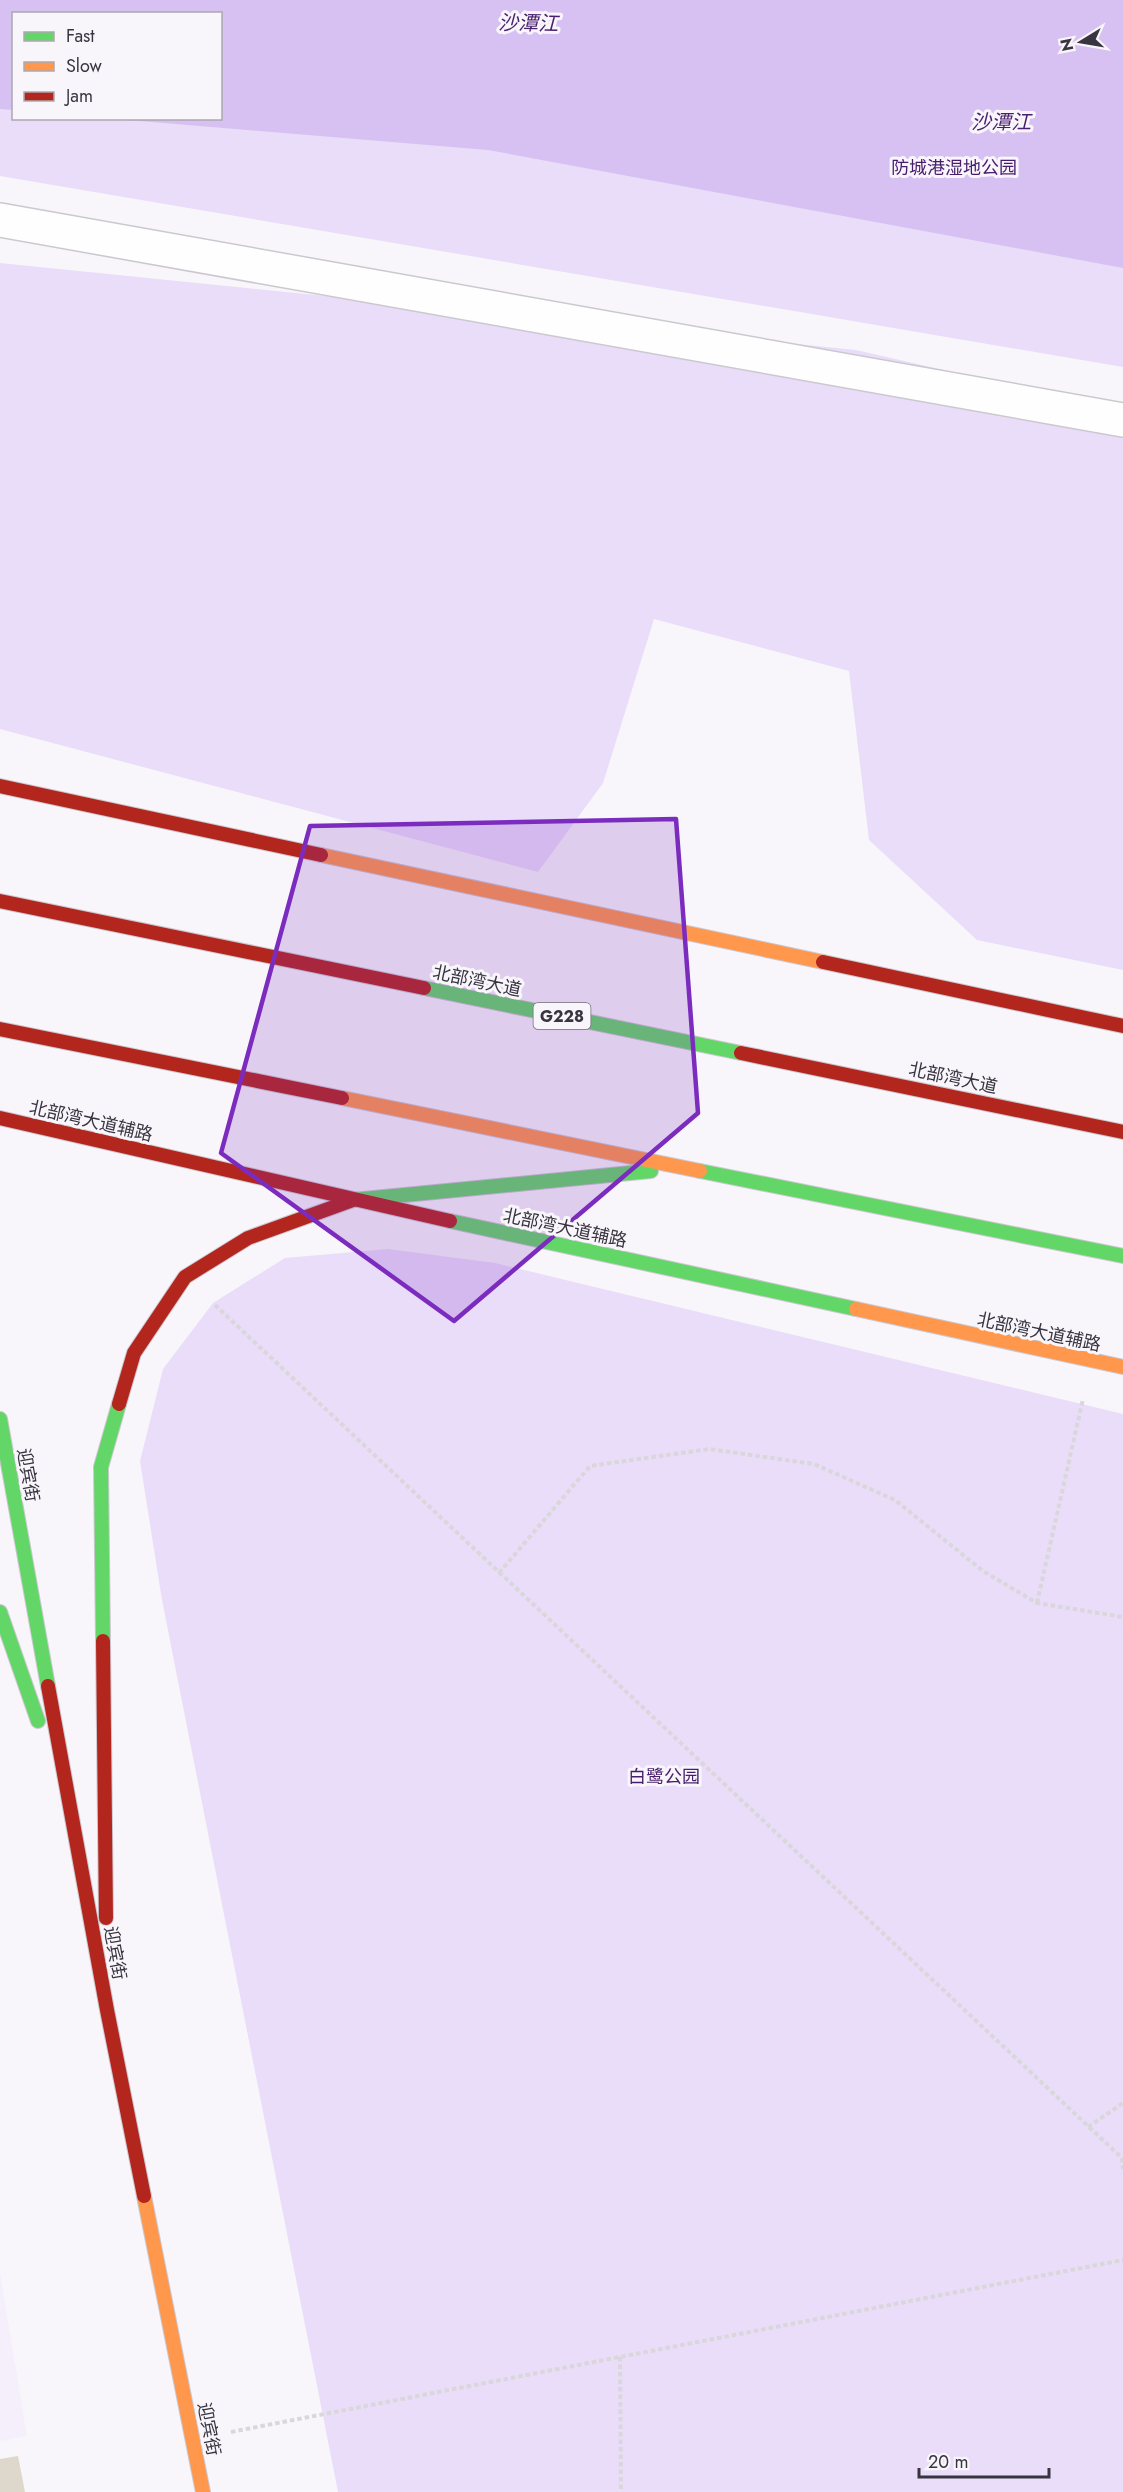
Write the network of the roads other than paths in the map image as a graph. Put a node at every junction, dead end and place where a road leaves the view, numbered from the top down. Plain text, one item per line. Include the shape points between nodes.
1 (0, 220) edge
2 (1123, 420) edge
3 (0, 786) edge
4 (0, 901) edge
5 (1123, 1026) edge
6 (0, 1029) edge
7 (0, 1118) edge
8 (1123, 1132) edge
9 (686, 1168) junction
10 (353, 1200) junction
11 (1123, 1256) edge
12 (1123, 1367) edge
13 (0, 1419) edge
14 (0, 1612) edge
15 (72, 1818) junction
16 (107, 2010) junction
17 (203, 2492) edge

1 - 2 street
3 - 5 main road
4 - 8 main road, 北部湾大道 / G228
6 - 9 main road
7 - 10 main road, 北部湾大道辅路
9 - 10 main road
9 - 11 main road
10 - 12 main road, 北部湾大道辅路
10 - 16 main road via 248,1238 186,1277 134,1353 101,1467
13 - 15 main road, 迎宾街
14 - 15 main road
15 - 16 main road, 迎宾街
16 - 17 main road, 迎宾街

